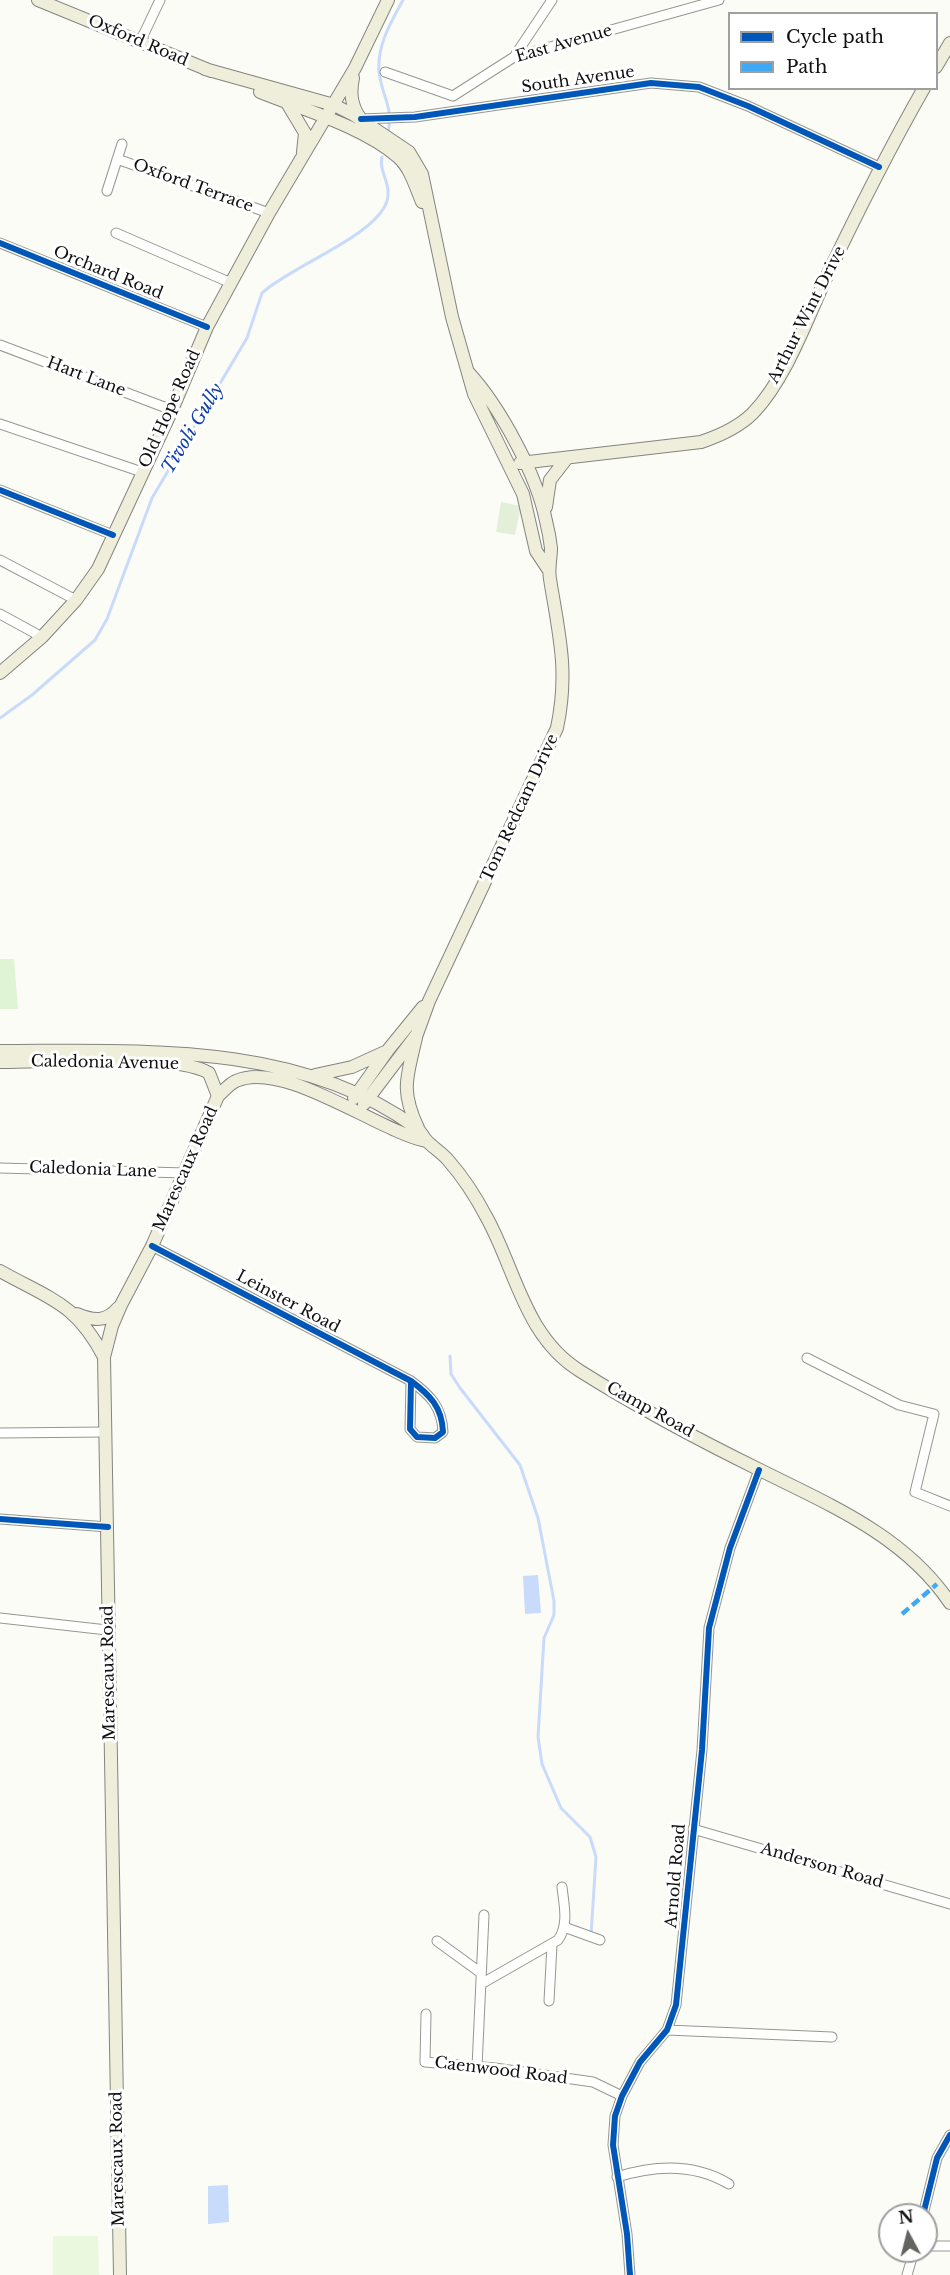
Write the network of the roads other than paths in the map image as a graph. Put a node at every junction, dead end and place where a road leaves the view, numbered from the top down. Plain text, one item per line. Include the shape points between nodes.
1 (38, 0) edge
2 (160, 0) edge
3 (388, 0) edge
4 (552, 0) edge
5 (719, 0) edge
6 (140, 42) junction
7 (950, 43) edge
8 (514, 57) junction
9 (938, 64) edge
10 (355, 68) junction
11 (205, 69) junction
12 (385, 72) dead end
13 (923, 90) edge
14 (286, 102) junction
15 (334, 105) junction
16 (326, 118) junction
17 (361, 119) junction
18 (122, 144) dead end
19 (302, 156) junction
20 (117, 159) junction
21 (879, 166) junction
22 (107, 191) dead end
23 (269, 213) junction
24 (116, 232) dead end
25 (438, 242) junction
26 (0, 243) edge
27 (231, 283) junction
28 (207, 327) junction
29 (0, 345) edge
30 (469, 373) junction
31 (172, 410) junction
32 (0, 424) edge
33 (567, 458) junction
34 (525, 461) junction
35 (511, 467) junction
36 (142, 472) junction
37 (0, 490) edge
38 (546, 518) junction
39 (113, 535) junction
40 (0, 560) edge
41 (548, 569) junction
42 (76, 600) junction
43 (0, 614) edge
44 (42, 637) junction
45 (0, 673) edge
46 (429, 1001) junction
47 (417, 1034) junction
48 (388, 1050) junction
49 (0, 1051) edge
50 (0, 1062) edge
51 (315, 1075) junction
52 (218, 1096) junction
53 (362, 1096) junction
54 (353, 1110) junction
55 (418, 1128) junction
56 (426, 1141) junction
57 (0, 1168) edge
58 (186, 1173) junction
59 (152, 1246) junction
60 (0, 1271) edge
61 (121, 1305) junction
62 (75, 1314) junction
63 (104, 1357) junction
64 (807, 1358) dead end
65 (411, 1382) junction
66 (106, 1432) junction
67 (0, 1433) edge
68 (759, 1470) junction
69 (950, 1506) edge
70 (0, 1519) edge
71 (108, 1527) junction
72 (950, 1603) edge
73 (0, 1618) edge
74 (107, 1630) junction
75 (693, 1829) junction
76 (562, 1887) dead end
77 (950, 1904) edge
78 (484, 1915) dead end
79 (564, 1927) junction
80 (600, 1940) dead end
81 (437, 1941) dead end
82 (552, 1945) junction
83 (481, 1973) junction
84 (481, 1984) junction
85 (549, 2001) dead end
86 (426, 2014) dead end
87 (667, 2030) junction
88 (832, 2037) dead end
89 (477, 2067) junction
90 (622, 2096) junction
91 (950, 2135) edge
92 (937, 2158) junction
93 (950, 2159) edge
94 (617, 2177) junction
95 (729, 2184) dead end
96 (926, 2203) edge
97 (120, 2275) edge
98 (630, 2275) edge

1 - 6 main road, Oxford Road
2 - 6 street
3 - 10 main road, Old Hope Road
4 - 8 street
5 - 8 street, East Avenue
6 - 11 main road, Oxford Road
7 - 9 main road
8 - 12 street, East Avenue via 453,96
10 - 15 main road, Old Hope Road
10 - 17 main road via 351,95
11 - 14 main road, Oxford Road
11 - 15 main road, Oxford Road
13 - 21 main road, Arthur Wint Drive
14 - 16 main road, Oxford Road
14 - 19 main road via 305,133
15 - 16 main road, Old Hope Road
15 - 17 main road, Tom Redcam Drive
16 - 19 main road, Old Hope Road
16 - 25 main road, Tom Redcam Drive via 400,158 413,178
17 - 21 street, South Avenue via 445,112 651,83 699,87
17 - 25 main road, Tom Redcam Drive via 408,152 422,174
18 - 20 street
19 - 23 main road, Old Hope Road
20 - 22 street
20 - 23 street, Oxford Terrace
21 - 33 main road, Arthur Wint Drive via 795,344 753,413 727,431 701,442
23 - 27 main road, Old Hope Road
24 - 27 street
25 - 30 main road, Tom Redcam Drive via 452,318
26 - 28 street, Orchard Road
27 - 28 main road, Old Hope Road
28 - 31 main road, Old Hope Road
29 - 31 street, Hart Lane
30 - 34 main road, Tom Redcam Drive via 485,390
30 - 35 main road, Tom Redcam Drive via 474,394
31 - 36 main road, Old Hope Road
32 - 36 street
33 - 34 main road, Arthur Wint Drive
33 - 38 main road via 550,480 545,497
34 - 35 main road, Arthur Wint Drive
34 - 38 main road, Tom Redcam Drive
35 - 41 main road, Tom Redcam Drive via 523,494 536,551
36 - 39 main road, Old Hope Road
37 - 39 street
38 - 41 main road, Tom Redcam Drive via 551,548
39 - 42 main road, Old Hope Road via 98,569
40 - 42 street
41 - 46 main road, Tom Redcam Drive via 564,679 557,728
42 - 44 main road, Old Hope Road
43 - 44 street
44 - 45 main road, Old Hope Road
46 - 47 main road, Tom Redcam Drive
46 - 48 main road, Tom Redcam Drive
47 - 53 main road, Tom Redcam Drive
47 - 55 main road via 405,1088 406,1103
48 - 51 main road via 360,1064
48 - 53 main road, Tom Redcam Drive
49 - 51 main road, Caledonia Avenue via 175,1052
50 - 52 main road, Caledonia Avenue via 150,1061 190,1065 209,1073
51 - 53 main road, Caledonia Avenue
52 - 54 main road via 236,1081 262,1078 325,1096
52 - 58 main road, Marescaux Road
53 - 54 main road, Tom Redcam Drive
53 - 55 main road, Camp Road
54 - 56 main road, Camp Road via 410,1138
55 - 56 main road, Camp Road
56 - 68 main road, Camp Road via 446,1158 469,1187 488,1219 535,1326 549,1347 619,1395
57 - 58 street, Caledonia Lane
58 - 59 main road, Marescaux Road
59 - 61 main road, Marescaux Road
59 - 65 street, Leinster Road
60 - 62 main road
61 - 62 main road via 101,1319
61 - 63 main road, Marescaux Road
62 - 63 main road via 92,1332
63 - 66 main road, Marescaux Road
64 - 69 street via 899,1405 934,1414 915,1492
65 - 65 street, Leinster Road via 427,1393 439,1410 443,1432 435,1438 417,1437 410,1429
66 - 67 street
66 - 71 main road, Marescaux Road
68 - 72 main road, Camp Road via 901,1547
68 - 75 street, Arnold Road via 730,1548 709,1629
70 - 71 street
71 - 74 main road, Marescaux Road
73 - 74 street
74 - 97 main road, Marescaux Road
75 - 77 street, Anderson Road
75 - 87 street, Arnold Road via 676,2005
76 - 79 street
78 - 83 street
79 - 80 street
79 - 82 street
81 - 83 street
82 - 84 street
82 - 85 street
83 - 84 street
84 - 89 street
86 - 89 street, Caenwood Road via 425,2062
87 - 88 street
87 - 90 street, Arnold Road via 640,2062
89 - 90 street, Caenwood Road via 593,2082
90 - 94 street, Arnold Road via 615,2116
91 - 92 street
92 - 93 street
92 - 96 street
94 - 95 street via 662,2166 713,2175
94 - 98 street, Arnold Road

